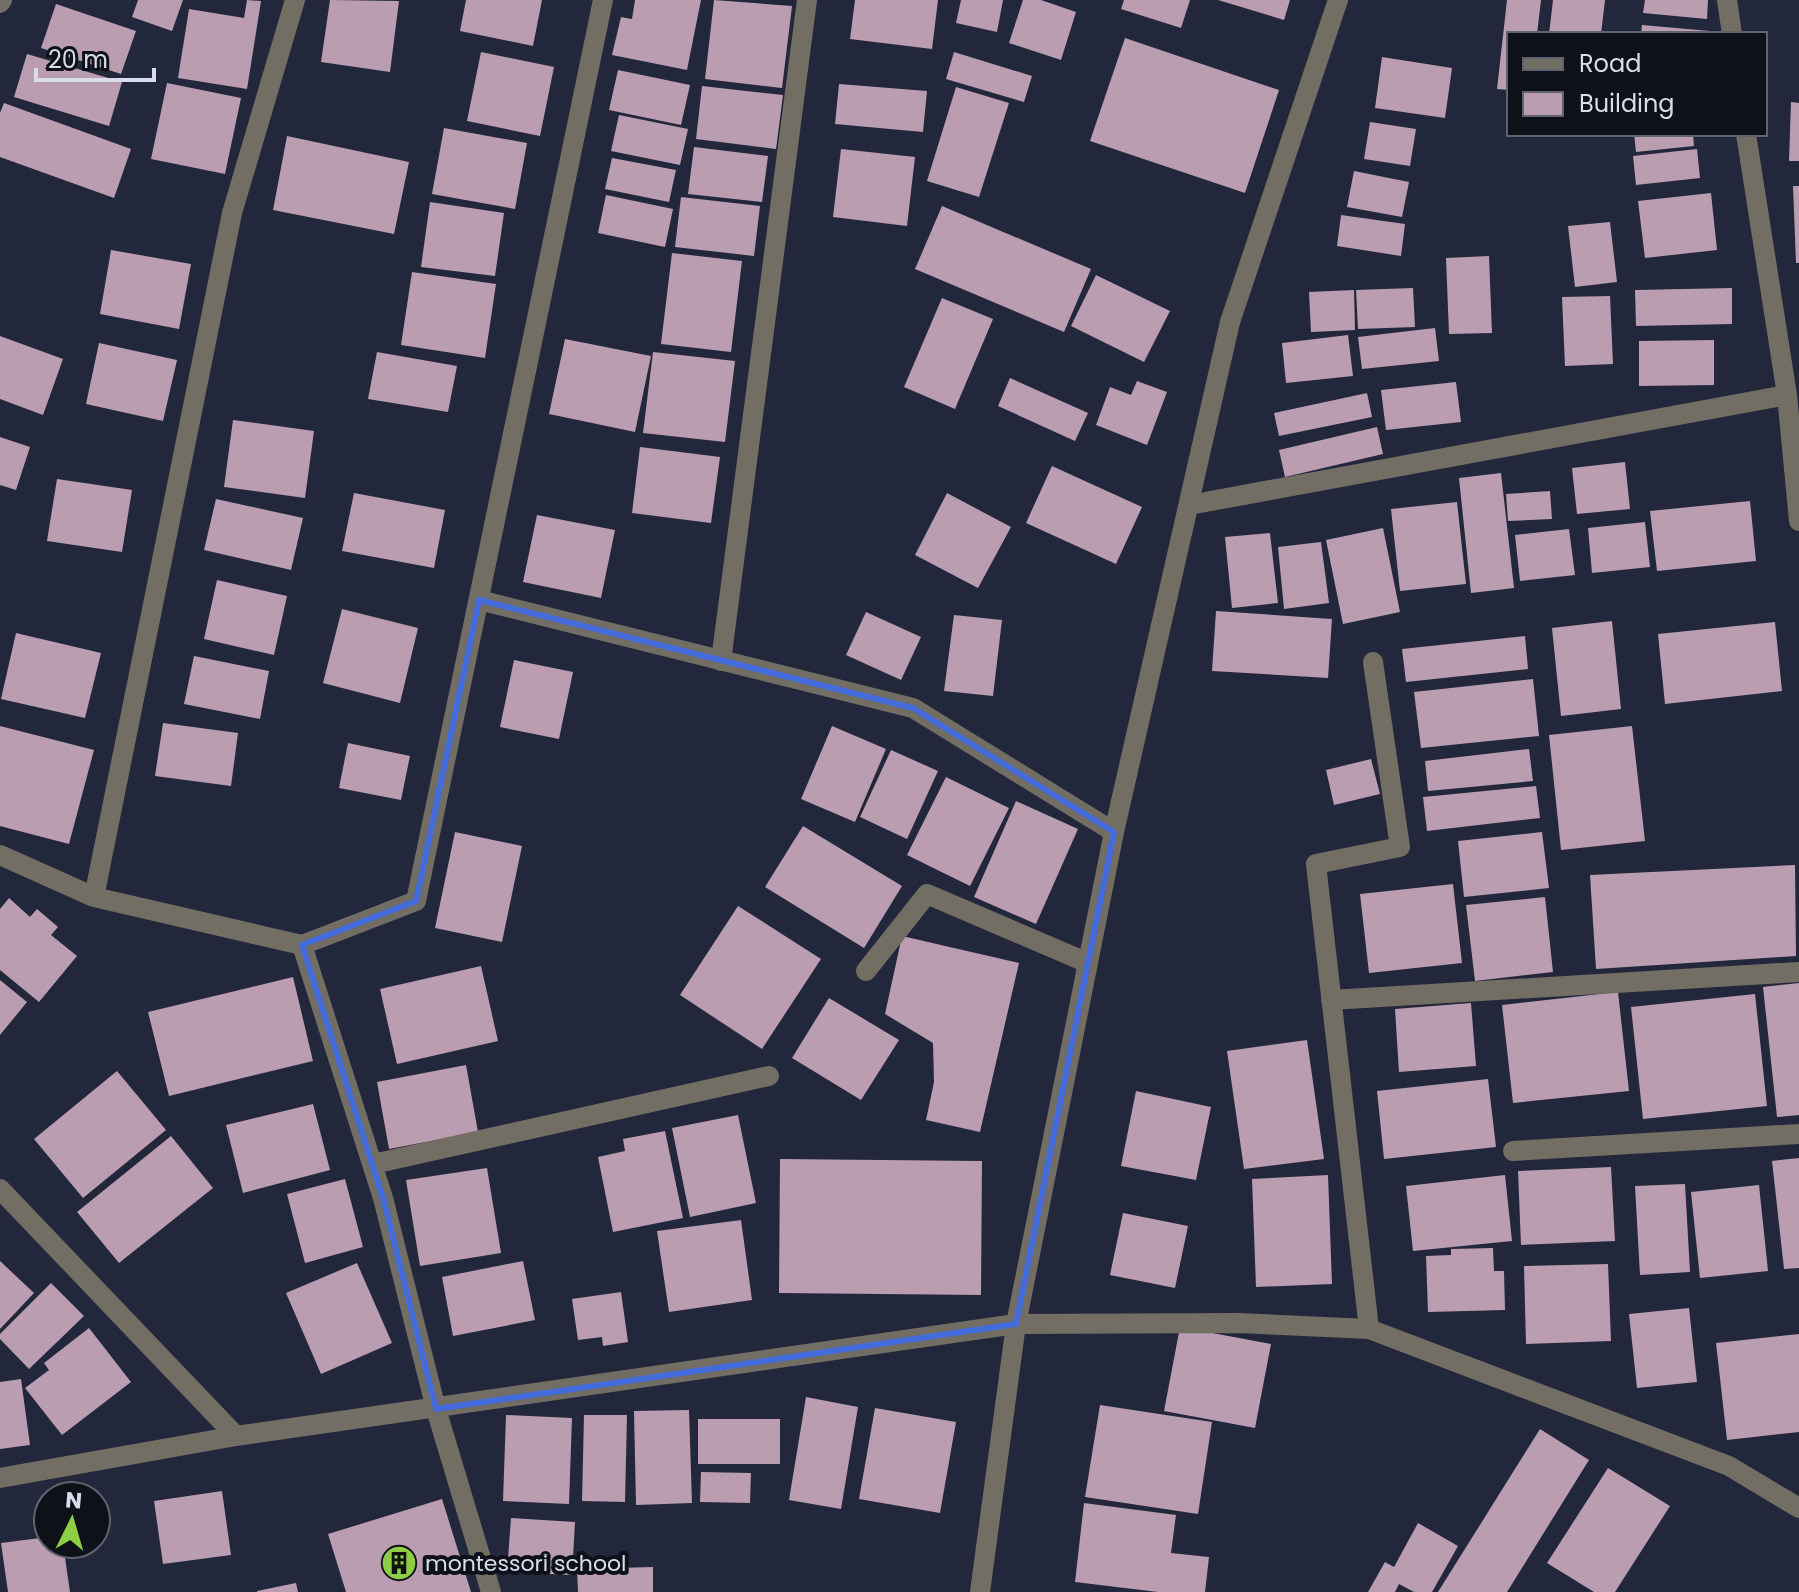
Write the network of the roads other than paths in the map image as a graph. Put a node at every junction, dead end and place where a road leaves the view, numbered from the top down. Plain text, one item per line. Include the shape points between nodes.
1 (295, 0) edge
2 (603, 0) edge
3 (807, 0) edge
4 (1338, 0) edge
5 (1727, 0) edge
6 (1732, 32) edge
7 (1746, 136) edge
8 (1787, 395) junction
9 (1189, 505) junction
10 (1799, 521) edge
11 (479, 600) junction
12 (721, 661) junction
13 (1373, 662) dead end
14 (1114, 832) junction
15 (0, 855) edge
16 (94, 897) junction
17 (302, 945) junction
18 (1088, 963) junction
19 (866, 971) dead end
20 (1799, 972) edge
21 (1331, 1000) junction
22 (769, 1076) dead end
23 (1799, 1134) edge
24 (1513, 1151) dead end
25 (373, 1164) junction
26 (0, 1189) edge
27 (1016, 1324) junction
28 (1369, 1329) junction
29 (436, 1409) junction
30 (236, 1436) junction
31 (0, 1478) edge
32 (1799, 1508) edge
33 (491, 1592) edge
34 (980, 1592) edge

1 - 16 street via 232,213
2 - 11 street
3 - 12 street
4 - 9 street via 1230,322
5 - 6 street
7 - 8 street
8 - 9 street
8 - 10 street
9 - 14 street
11 - 12 street
11 - 17 street via 416,901
12 - 14 street via 913,708
13 - 21 street via 1400,847 1316,864
14 - 18 street
15 - 16 street
16 - 17 street
17 - 25 street
18 - 19 street via 927,894
18 - 27 street
20 - 21 street
21 - 28 street
22 - 25 street
23 - 24 street
25 - 29 street
26 - 30 street
27 - 28 street via 1239,1323
27 - 29 street
27 - 34 street
28 - 32 street via 1729,1466
29 - 30 street
29 - 33 street
30 - 31 street

